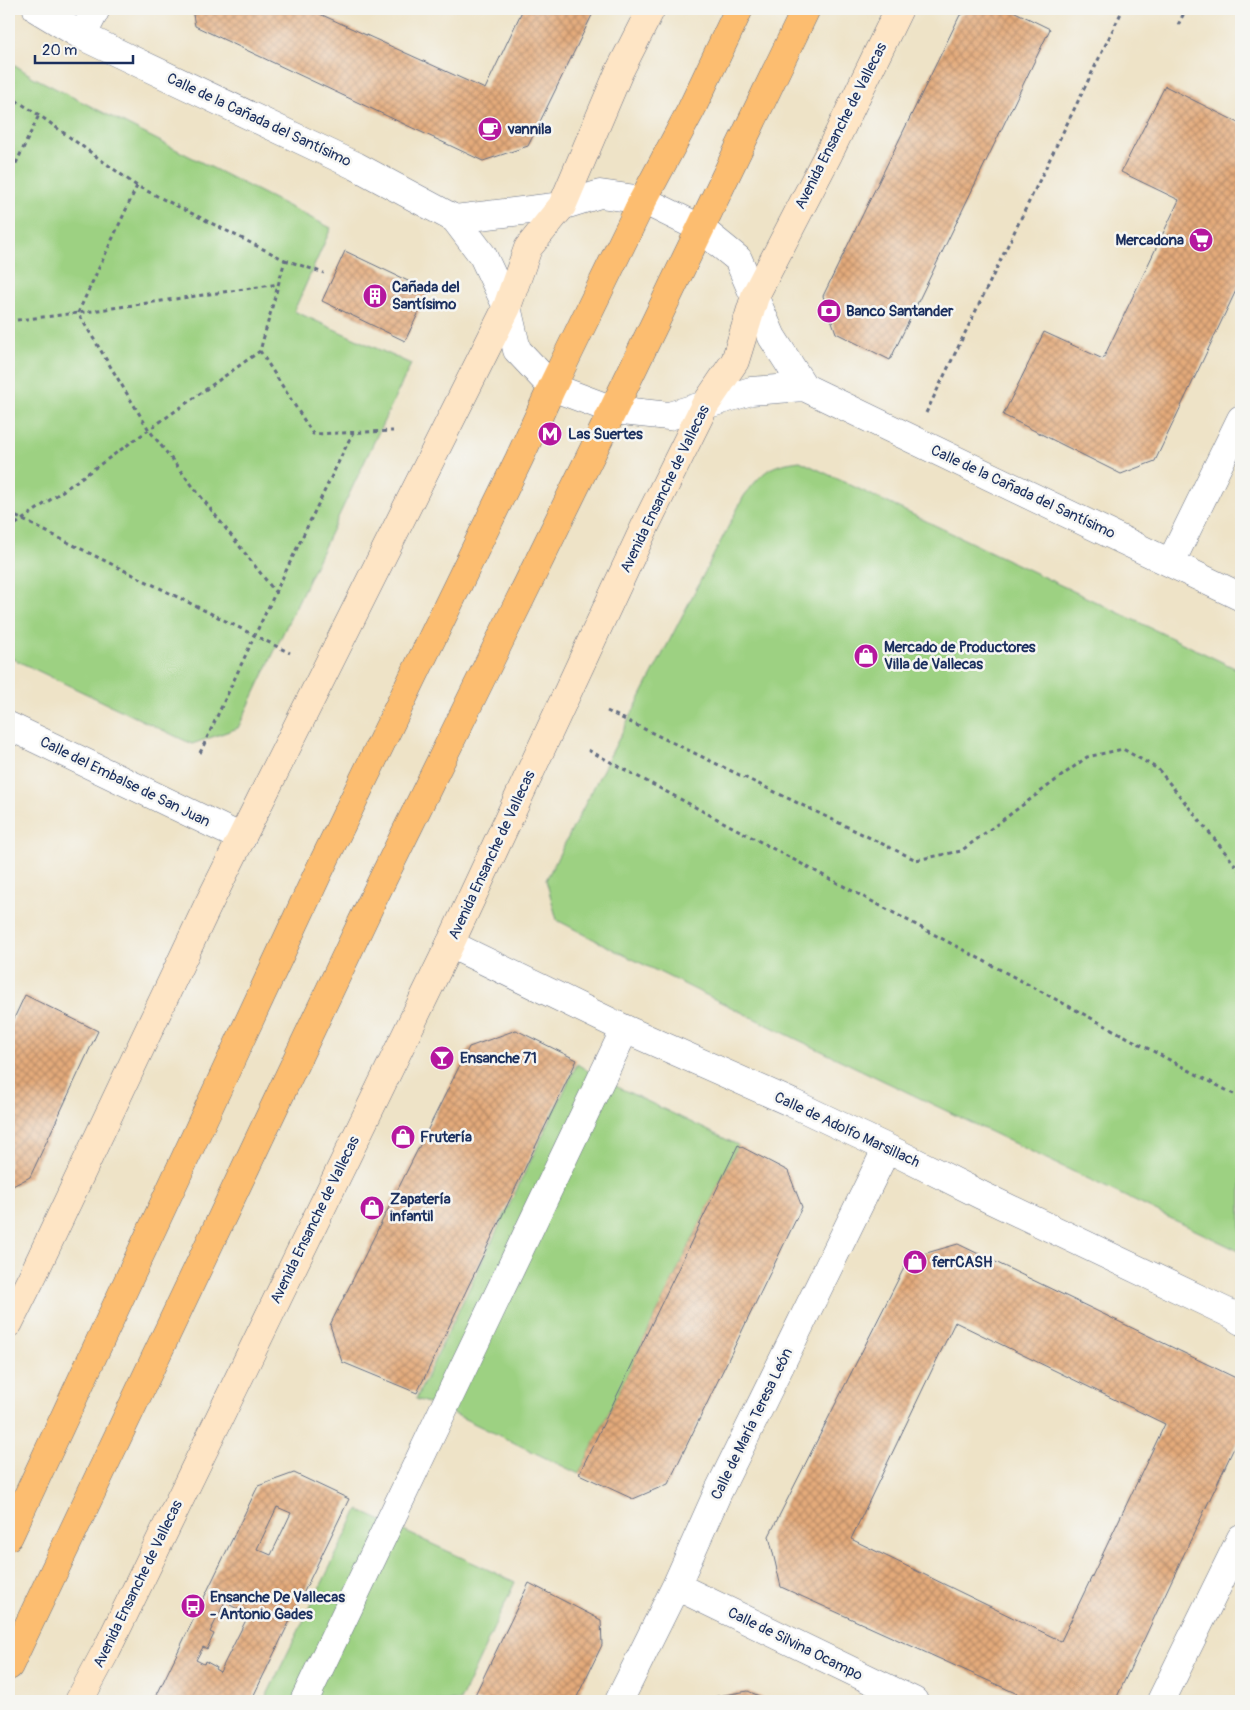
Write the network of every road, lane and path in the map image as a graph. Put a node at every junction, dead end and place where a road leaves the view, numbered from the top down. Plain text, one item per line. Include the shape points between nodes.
1 (36, 9) edge
2 (96, 9) edge
3 (651, 9) edge
4 (739, 9) edge
5 (806, 9) edge
6 (899, 9) edge
7 (1123, 9) edge
8 (1186, 9) edge
9 (1178, 25) dead end
10 (82, 36) junction
11 (9, 96) edge
12 (38, 115) junction
13 (9, 178) edge
14 (137, 186) junction
15 (643, 200) junction
16 (562, 206) junction
17 (455, 219) junction
18 (700, 228) junction
19 (285, 260) junction
20 (324, 272) dead end
21 (279, 284) junction
22 (755, 296) junction
23 (507, 307) junction
24 (78, 313) junction
25 (9, 321) edge
26 (260, 351) junction
27 (552, 387) junction
28 (804, 387) junction
29 (705, 405) junction
30 (613, 410) junction
31 (1241, 419) edge
32 (149, 430) junction
33 (393, 431) dead end
34 (353, 432) junction
35 (913, 440) junction
36 (9, 512) edge
37 (22, 519) junction
38 (9, 529) edge
39 (1171, 562) junction
40 (276, 593) junction
41 (1241, 596) edge
42 (254, 635) junction
43 (290, 653) dead end
44 (607, 711) dead end
45 (9, 726) edge
46 (588, 750) dead end
47 (200, 753) dead end
48 (242, 838) junction
49 (1241, 872) edge
50 (450, 944) junction
51 (625, 1029) junction
52 (1241, 1098) edge
53 (887, 1148) junction
54 (1241, 1321) edge
55 (9, 1323) edge
56 (9, 1536) edge
57 (1241, 1538) edge
58 (676, 1586) junction
59 (9, 1666) edge
60 (79, 1701) edge
61 (304, 1701) edge
62 (619, 1701) edge
63 (914, 1701) edge
64 (1160, 1701) edge

1 - 10 street, Calle de la Cañada del Santísimo
2 - 10 street
3 - 16 street via 619,72
4 - 15 main road
5 - 18 main road
6 - 22 street, Avenida Ensanche de Vallecas
7 - 35 path
8 - 9 path
10 - 17 street, Calle de la Cañada del Santísimo via 356,166
11 - 12 path
12 - 13 path
12 - 14 path
14 - 19 path
14 - 24 path
15 - 16 street via 600,194
15 - 18 street
15 - 27 main road
16 - 17 street
16 - 23 street via 528,248
17 - 23 street, Calle de la Cañada del Santísimo via 483,256
18 - 22 street via 738,259
18 - 30 main road
19 - 20 path
19 - 21 path
21 - 24 path
21 - 26 path
22 - 28 street via 772,337
22 - 29 street, Avenida Ensanche de Vallecas via 735,361
23 - 27 street, Calle de la Cañada del Santísimo via 517,350
23 - 48 street
24 - 25 path
24 - 32 path
26 - 32 path
26 - 34 path via 312,434
27 - 30 street, Calle de la Cañada del Santísimo
27 - 56 main road via 319,872
28 - 29 street, Calle de la Cañada del Santísimo via 751,391
28 - 35 street, Calle de la Cañada del Santísimo
29 - 30 street, Calle de la Cañada del Santísimo via 669,416
29 - 50 street, Avenida Ensanche de Vallecas
30 - 59 main road via 373,899
31 - 39 street
32 - 37 path
32 - 40 path
33 - 34 path
34 - 40 path
35 - 39 street, Calle de la Cañada del Santísimo
36 - 37 path
37 - 38 path
37 - 42 path
39 - 41 street, Calle de la Cañada del Santísimo
40 - 42 path
42 - 43 path
42 - 47 path
44 - 49 path via 916,860 961,851 1087,757 1123,749 1158,768
45 - 48 street, Calle del Embalse de San Juan
46 - 52 path
48 - 55 street
50 - 51 street, Calle de Adolfo Marsillach
50 - 60 street, Avenida Ensanche de Vallecas
51 - 53 street, Calle de Adolfo Marsillach
51 - 61 street
53 - 54 street, Calle de Adolfo Marsillach
53 - 58 street, Calle de María Teresa León via 718,1492
57 - 64 street
58 - 62 street, Calle de María Teresa León
58 - 63 street, Calle de Silvina Ocampo

